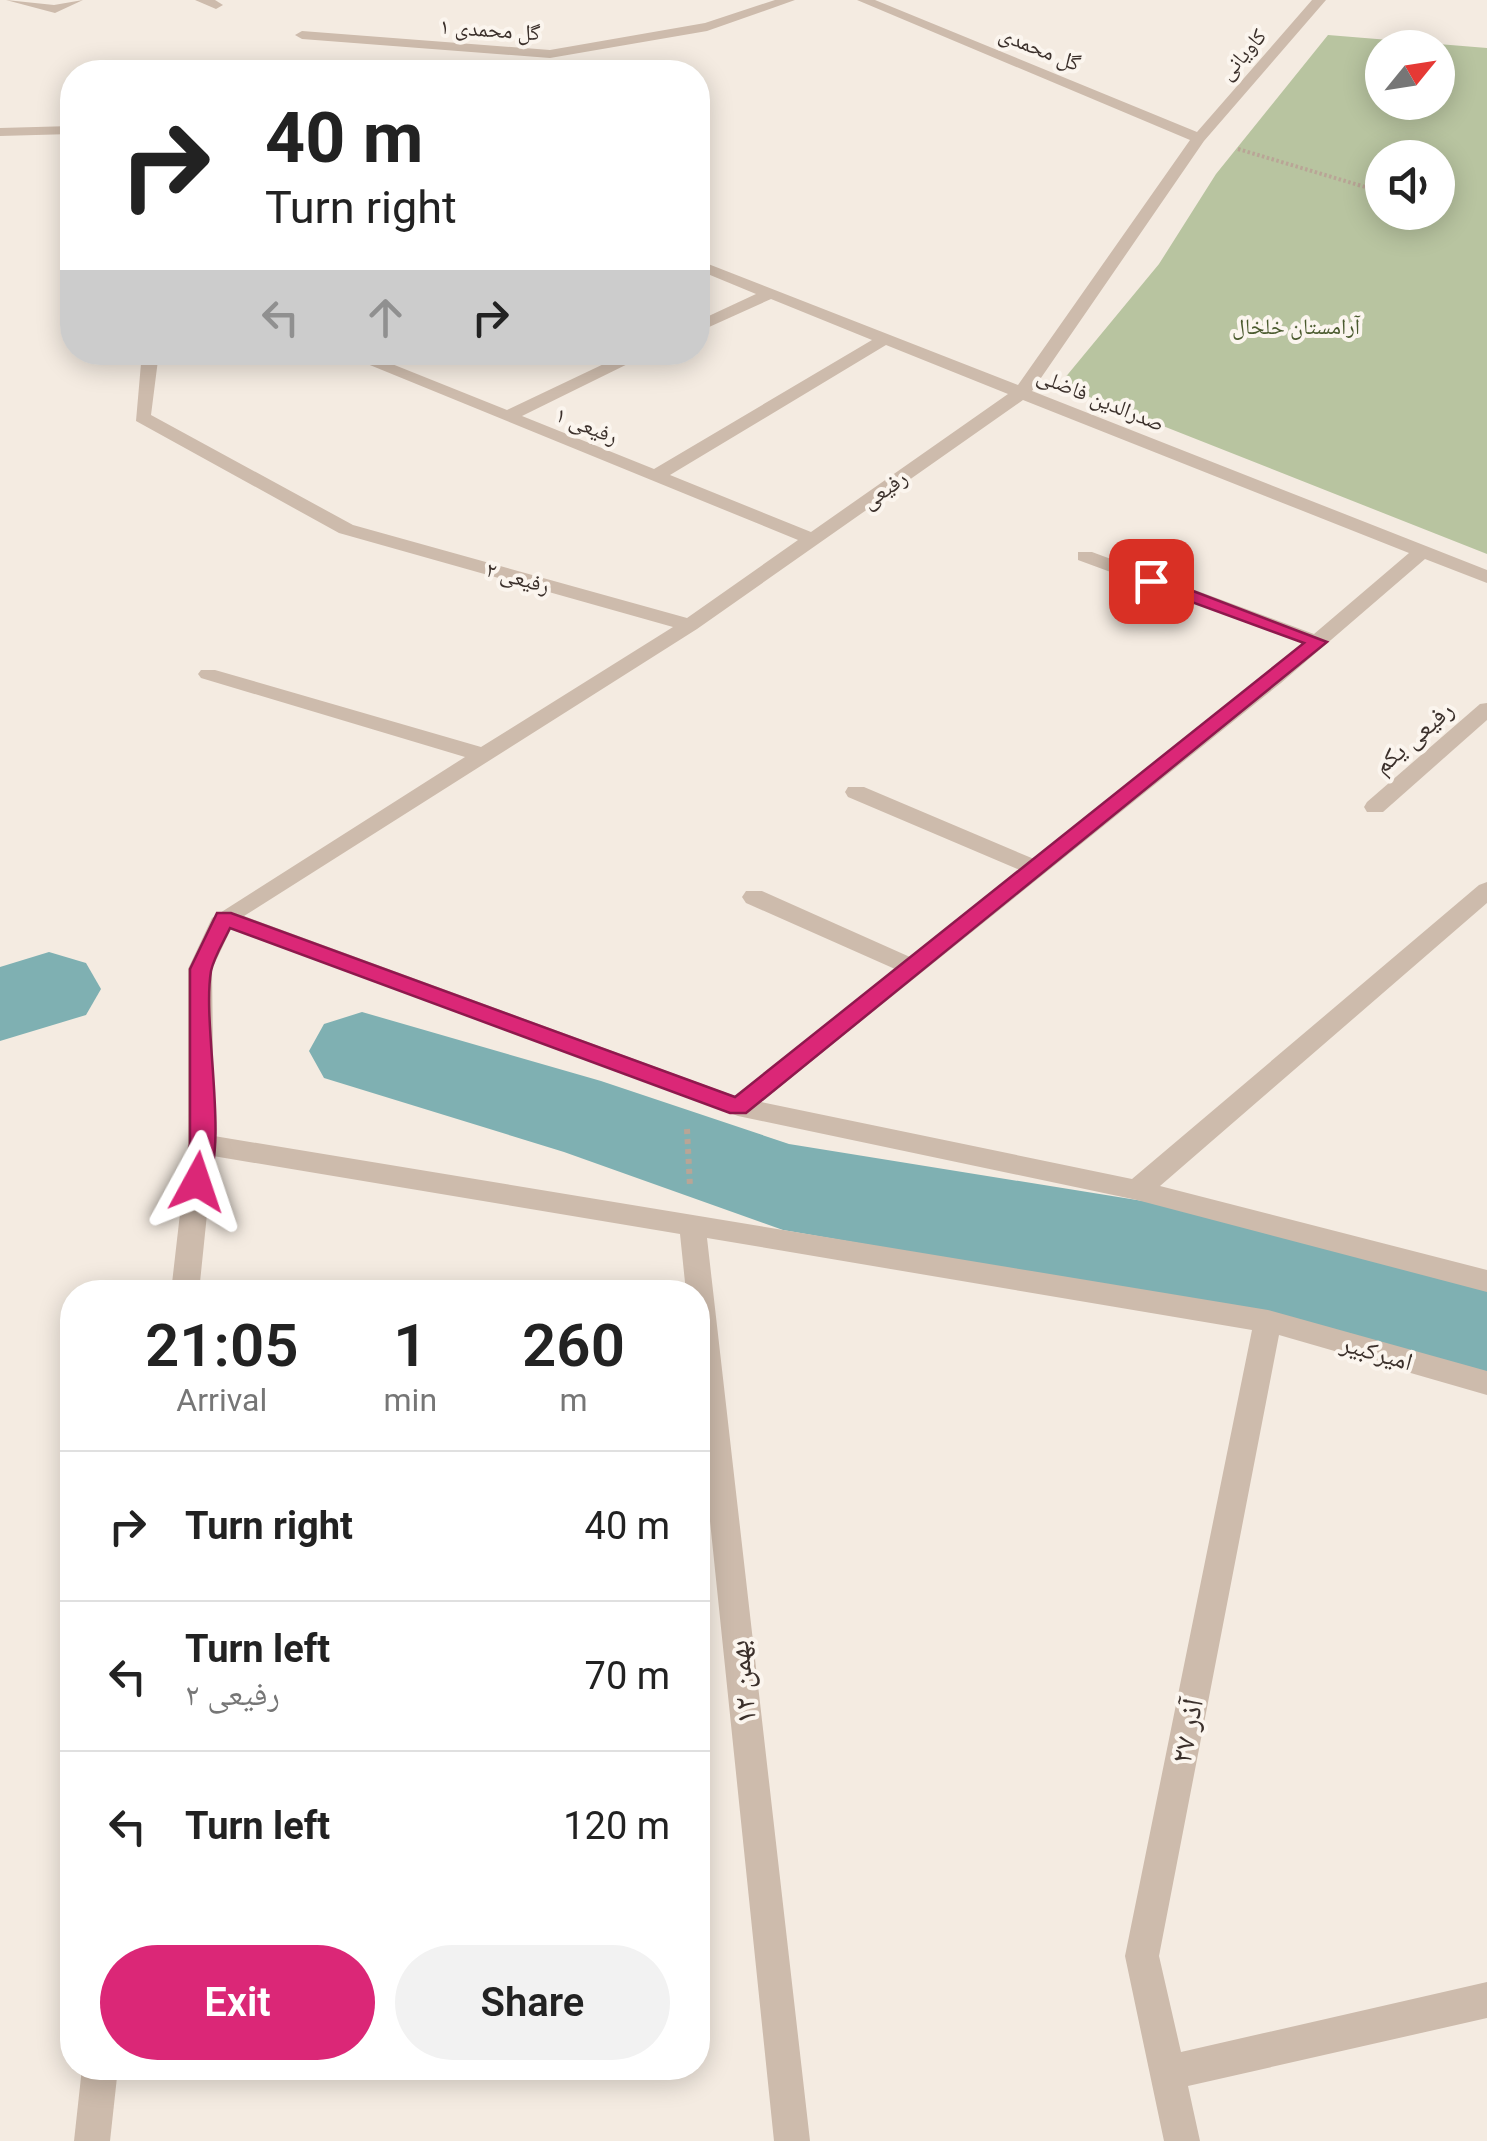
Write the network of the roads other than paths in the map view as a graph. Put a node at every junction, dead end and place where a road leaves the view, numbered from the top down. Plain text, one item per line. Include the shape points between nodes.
1 (13, 0) edge
2 (76, 0) edge
3 (788, 0) edge
4 (864, 0) edge
5 (1319, 0) edge
6 (302, 35) dead end
7 (60, 130) edge
8 (0, 132) edge
9 (1199, 138) junction
10 (710, 270) edge
11 (768, 294) junction
12 (710, 321) edge
13 (885, 340) junction
14 (149, 365) edge
15 (378, 365) edge
16 (617, 365) edge
17 (1022, 392) junction
18 (507, 417) junction
19 (656, 476) junction
20 (812, 539) junction
21 (1420, 553) junction
22 (1084, 556) dead end
23 (1487, 577) edge
24 (690, 626) junction
25 (1318, 642) junction
26 (208, 674) dead end
27 (1487, 709) edge
28 (488, 756) junction
29 (856, 792) dead end
30 (1375, 806) dead end
31 (1035, 868) junction
32 (1487, 890) edge
33 (754, 897) dead end
34 (224, 918) junction
35 (912, 967) junction
36 (738, 1107) junction
37 (201, 1144) junction
38 (1138, 1190) junction
39 (692, 1223) junction
40 (186, 1280) edge
41 (698, 1280) edge
42 (1487, 1282) edge
43 (1268, 1321) junction
44 (1487, 1383) edge
45 (710, 1388) edge
46 (1487, 2000) edge
47 (1167, 2073) junction
48 (99, 2080) edge
49 (92, 2141) edge
50 (792, 2141) edge
51 (1182, 2141) edge

1 - 2 street via 55,9
3 - 6 street, گل محمدی ۱ via 707,27 550,54
4 - 9 street, گل محمدی
5 - 9 street, کاویانی
7 - 8 street
9 - 17 street, رفیعی
10 - 11 street, صدرالدین فاضلی
11 - 12 street
11 - 13 street, صدرالدین فاضلی
13 - 17 street, صدرالدین فاضلی
13 - 19 street
14 - 24 street, رفیعی ۲ via 142,417 346,528
15 - 18 street, رفیعی ۱
16 - 18 street
17 - 20 street, رفیعی
17 - 21 street, صدرالدین فاضلی
18 - 19 street, رفیعی ۱
19 - 20 street, رفیعی ۱
20 - 24 street, رفیعی
21 - 23 street, صدرالدین فاضلی
21 - 25 street
22 - 25 street
24 - 28 street, رفیعی
25 - 31 street
26 - 28 street
27 - 30 street, رفیعی یکم
28 - 34 street, رفیعی
29 - 31 street
31 - 35 street
32 - 38 street
33 - 35 street
34 - 36 street
34 - 37 street via 200,969
35 - 36 street
36 - 38 street
37 - 39 street, امیرکبیر
37 - 40 street
38 - 42 street
39 - 41 street, ۱۲ بهمن
39 - 43 street, امیرکبیر
43 - 44 street, امیرکبیر
43 - 47 street, ۲۷ آذر via 1142,1956
45 - 50 street, ۱۲ بهمن
46 - 47 street
47 - 51 street, ۲۷ آذر
48 - 49 street

